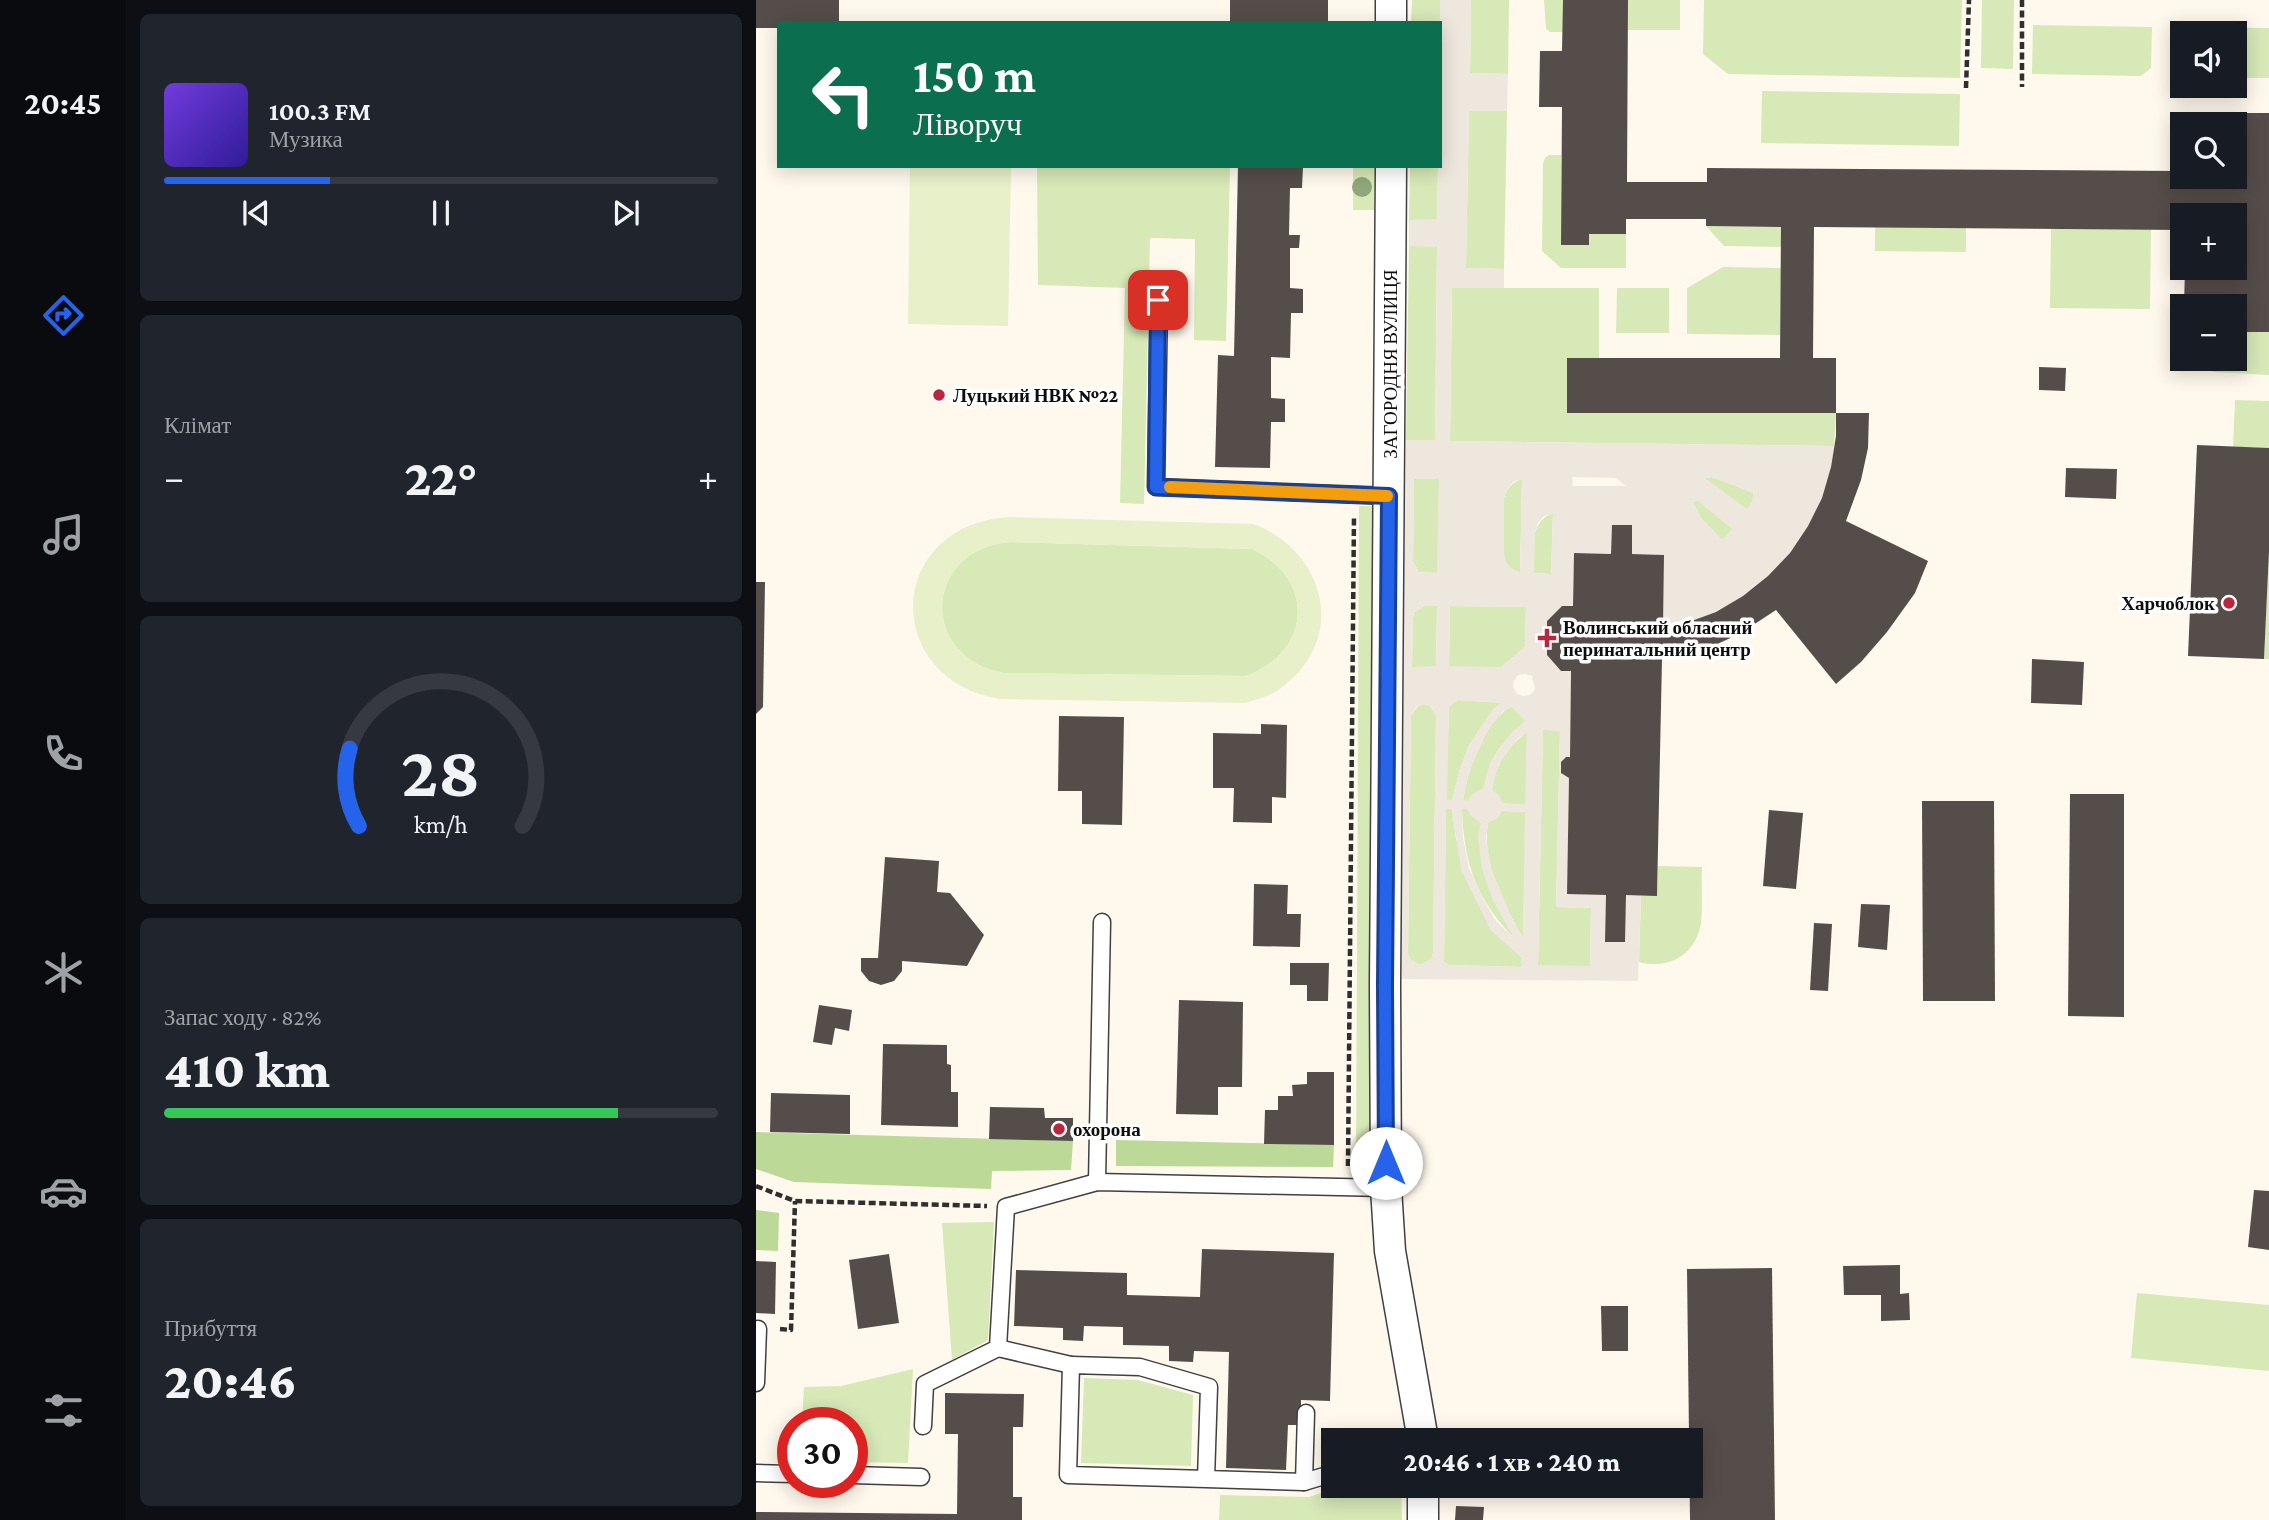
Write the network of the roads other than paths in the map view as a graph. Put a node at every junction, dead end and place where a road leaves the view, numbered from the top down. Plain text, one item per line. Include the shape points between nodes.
1 (1391, 0) edge
2 (1391, 21) edge
3 (1391, 168) edge
4 (1158, 300) dead end
5 (1389, 496) junction
6 (1102, 922) dead end
7 (1097, 1182) junction
8 (1386, 1188) junction
9 (758, 1329) edge
10 (999, 1348) junction
11 (1071, 1365) junction
12 (756, 1383) edge
13 (1307, 1413) dead end
14 (923, 1426) dead end
15 (1421, 1428) edge
16 (756, 1473) edge
17 (777, 1474) edge
18 (868, 1475) edge
19 (921, 1477) dead end
20 (1321, 1477) edge
21 (1206, 1479) junction
22 (1304, 1482) junction
23 (1423, 1498) edge
24 (1423, 1520) edge

1 - 2 street
3 - 5 street, ЗАГОРОДНЯ ВУЛИЦЯ
4 - 5 lane via 1156,487
5 - 8 street, ЗАГОРОДНЯ ВУЛИЦЯ
6 - 7 lane
7 - 8 lane
7 - 10 lane via 1006,1207
8 - 15 street, ЗАГОРОДНЯ ВУЛИЦЯ via 1390,1251
9 - 12 lane
10 - 11 lane
10 - 14 lane via 925,1384
11 - 21 lane via 1140,1367 1209,1387
11 - 21 lane via 1068,1475
13 - 22 lane
16 - 17 lane
18 - 19 lane
20 - 22 lane
21 - 22 lane
23 - 24 street

